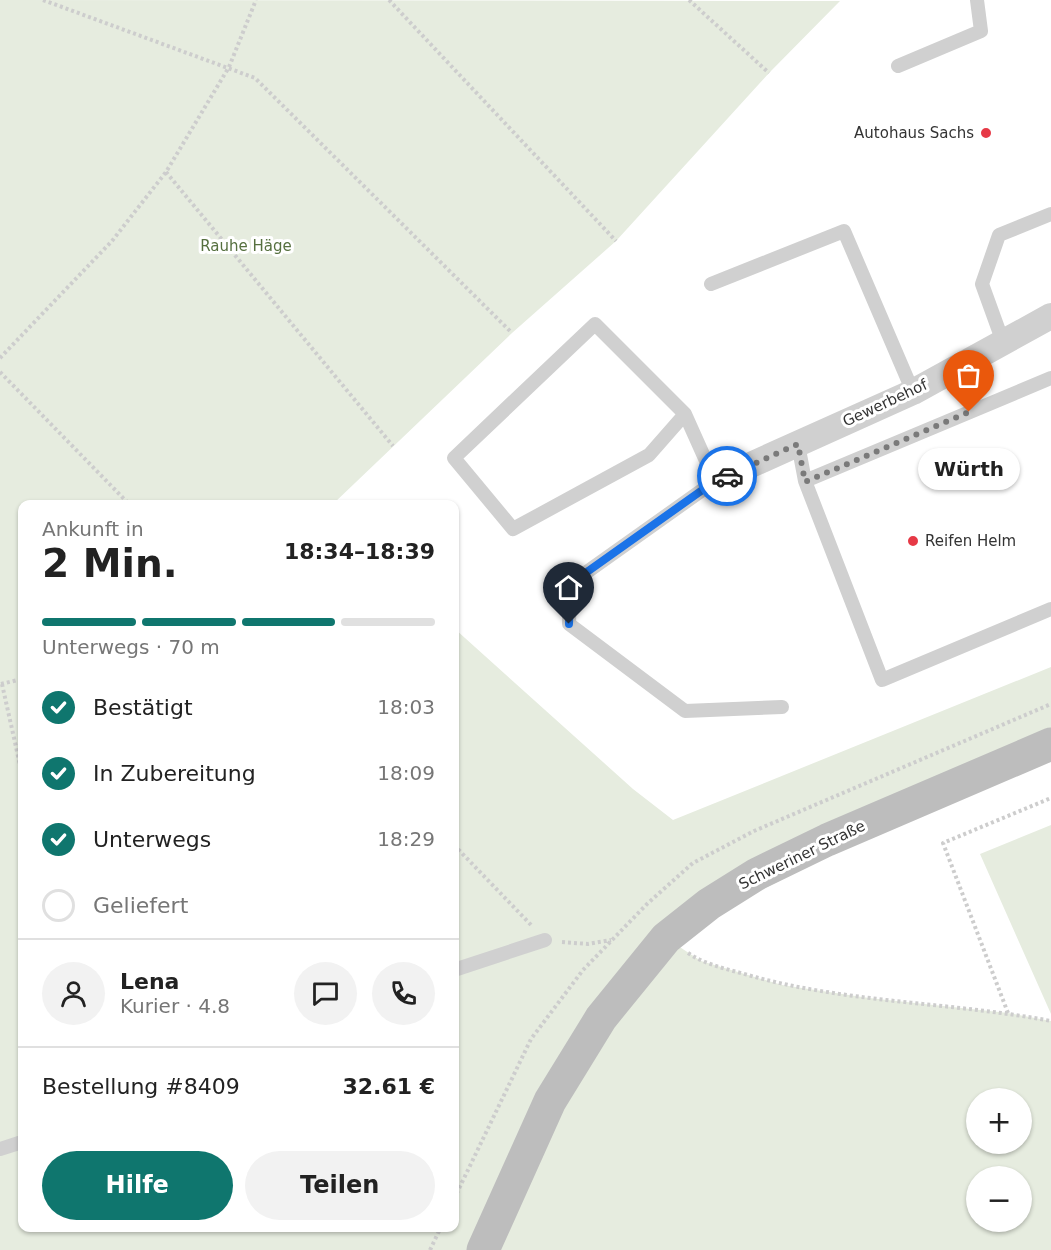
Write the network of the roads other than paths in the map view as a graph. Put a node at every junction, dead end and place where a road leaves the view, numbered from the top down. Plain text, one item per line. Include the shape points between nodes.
1 (977, 0) edge
2 (898, 66) dead end
3 (1051, 214) edge
4 (711, 284) dead end
5 (1051, 316) edge
6 (1003, 342) junction
7 (1051, 378) edge
8 (913, 392) junction
9 (685, 414) junction
10 (798, 444) junction
11 (715, 481) junction
12 (805, 482) junction
13 (1051, 609) edge
14 (782, 707) dead end
15 (1051, 744) edge
16 (545, 940) road end
17 (459, 968) edge
18 (18, 1143) edge
19 (0, 1149) edge
20 (483, 1250) edge

1 - 2 lane via 981,31
3 - 6 lane via 999,235 982,284
4 - 8 lane via 844,231
5 - 6 street, Gewerbehof
6 - 8 street, Gewerbehof
7 - 12 lane
8 - 10 street, Gewerbehof
9 - 9 lane via 595,324 454,458 513,529 649,455
9 - 11 lane
10 - 11 street, Gewerbehof
10 - 12 lane
11 - 14 lane via 570,584 569,624 685,711
12 - 13 lane via 882,680
15 - 20 main road, Schweriner Straße via 757,874 709,904 666,938 601,1018 550,1101
16 - 17 lane
18 - 19 lane

